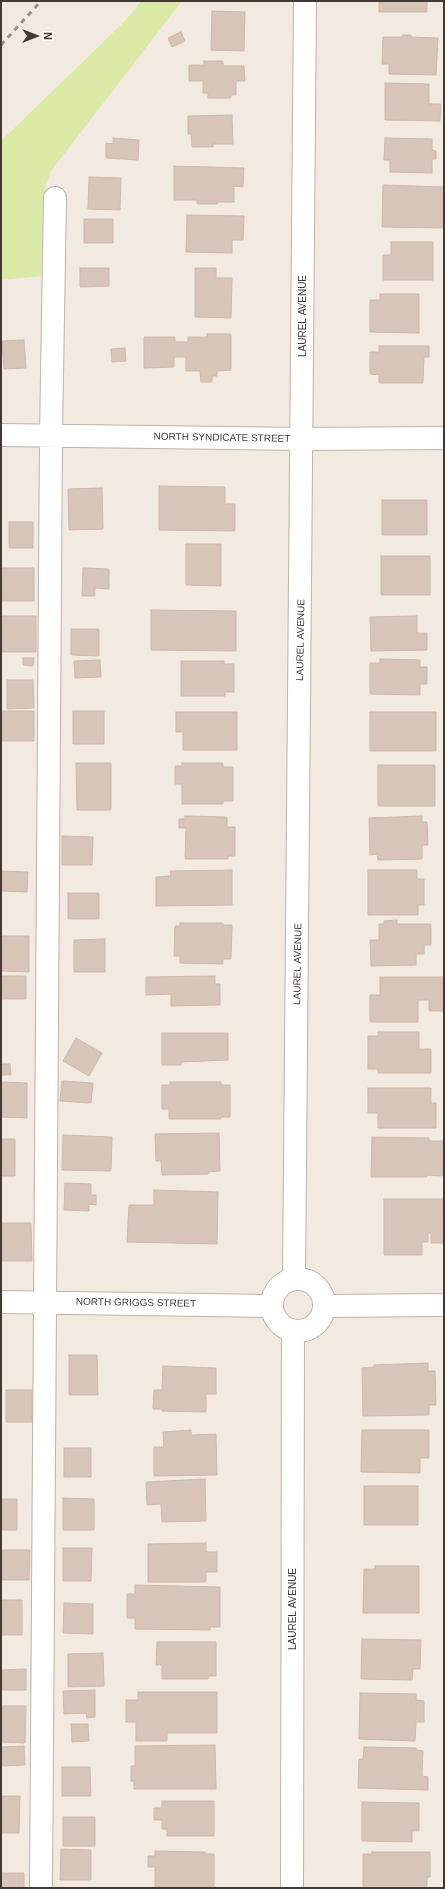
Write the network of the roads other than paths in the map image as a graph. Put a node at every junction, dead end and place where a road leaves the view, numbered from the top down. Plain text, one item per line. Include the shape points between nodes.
1 (305, 1) edge
2 (55, 198) dead end
3 (1, 435) edge
4 (51, 435) junction
5 (444, 438) edge
6 (303, 439) junction
7 (294, 1278) junction
8 (1, 1302) edge
9 (44, 1302) junction
10 (444, 1305) edge
11 (272, 1306) junction
12 (324, 1306) junction
13 (293, 1331) junction
14 (41, 1888) edge
15 (292, 1888) edge

1 - 6 street, LAUREL AVENUE
2 - 4 street
3 - 4 street, NORTH SYNDICATE STREET
4 - 6 street, NORTH SYNDICATE STREET
4 - 9 street
5 - 6 street, NORTH SYNDICATE STREET
6 - 7 street, LAUREL AVENUE
7 - 11 street via 278,1287 274,1293
7 - 12 street via 313,1283 323,1296
8 - 9 street, NORTH GRIGGS STREET
9 - 11 street, NORTH GRIGGS STREET
9 - 14 street
10 - 12 street
11 - 13 street via 280,1324
12 - 13 street via 318,1321 307,1329
13 - 15 street, LAUREL AVENUE

